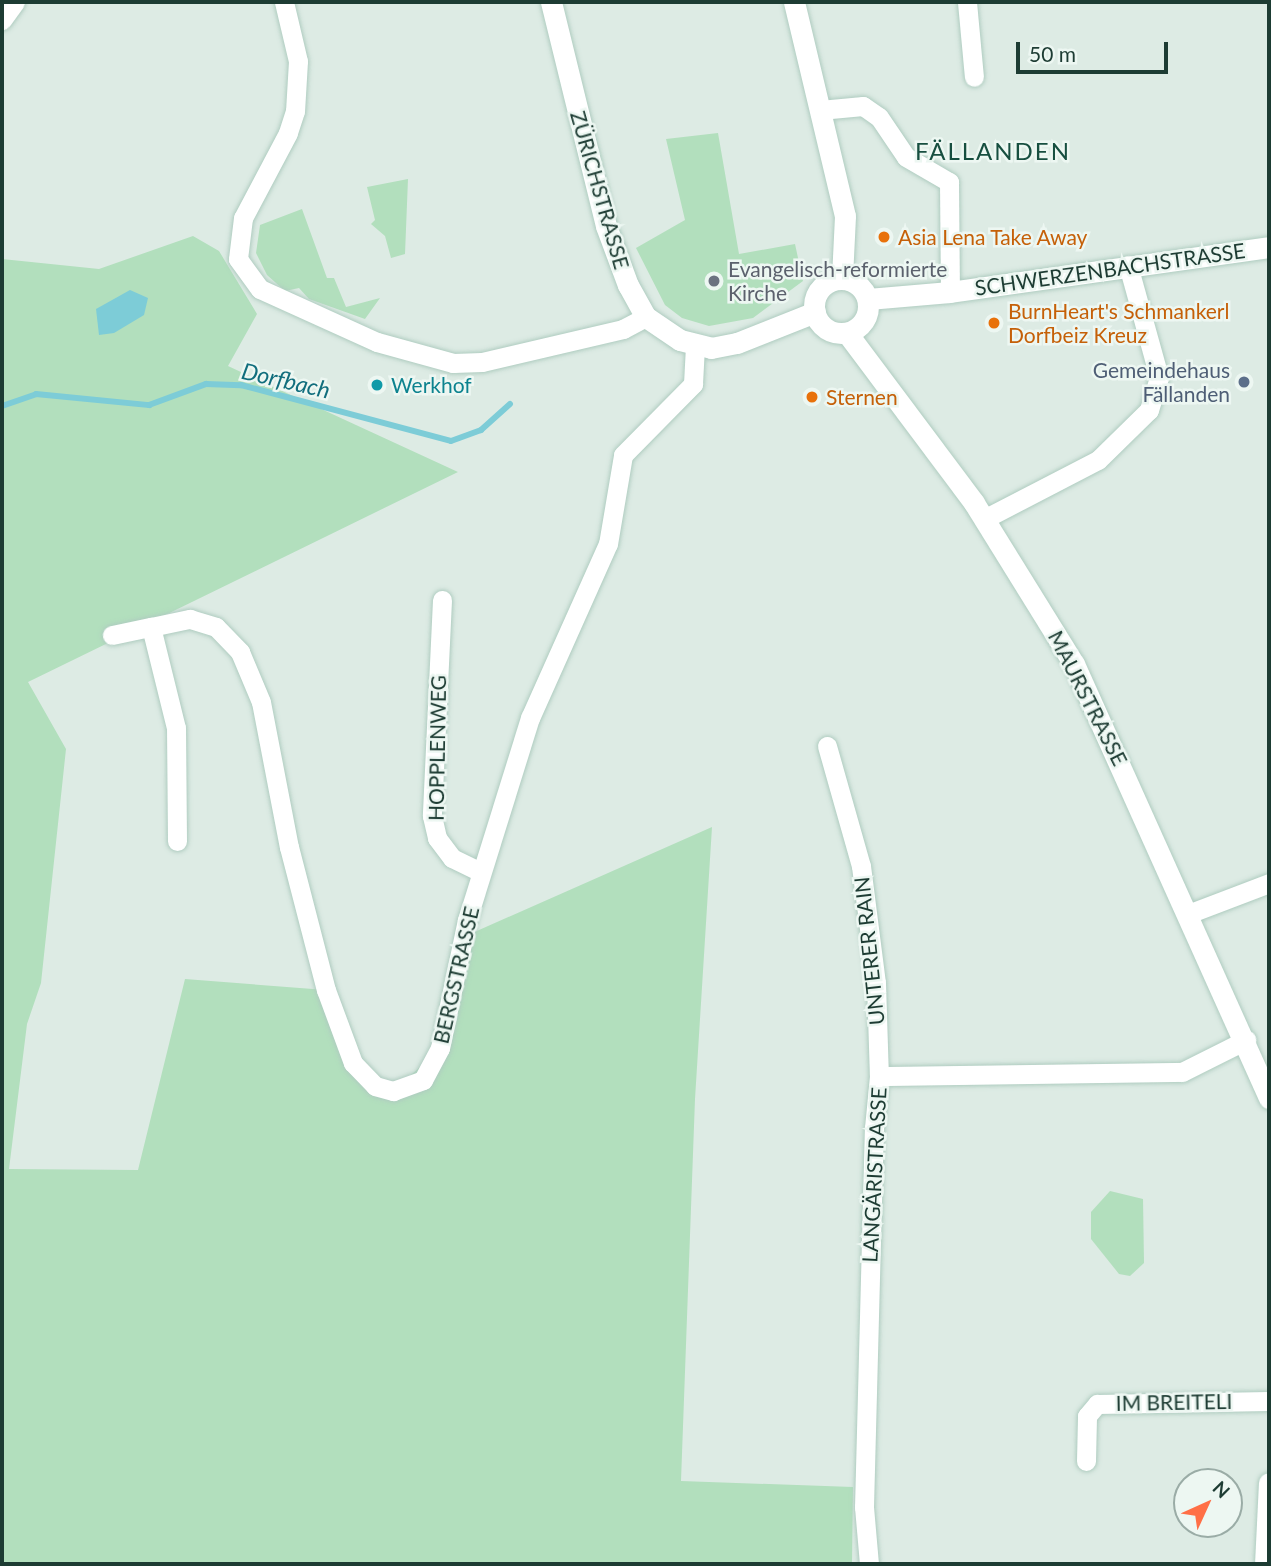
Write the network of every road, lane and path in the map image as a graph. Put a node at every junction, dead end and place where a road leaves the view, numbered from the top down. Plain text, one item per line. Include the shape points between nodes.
1 (15, 2) edge
2 (284, 2) edge
3 (551, 2) edge
4 (794, 2) edge
5 (967, 2) edge
6 (2, 20) edge
7 (974, 77) dead end
8 (820, 110) junction
9 (1269, 247) edge
10 (1128, 265) junction
11 (842, 278) junction
12 (950, 292) junction
13 (868, 299) junction
14 (815, 312) junction
15 (646, 317) junction
16 (847, 332) junction
17 (695, 346) junction
18 (984, 519) junction
19 (442, 600) dead end
20 (151, 627) junction
21 (112, 635) dead end
22 (827, 746) dead end
23 (177, 841) dead end
24 (481, 872) junction
25 (1267, 883) edge
26 (1188, 914) junction
27 (1246, 1040) junction
28 (879, 1076) junction
29 (1269, 1098) edge
30 (1269, 1401) edge
31 (1086, 1461) dead end
32 (1269, 1483) edge
33 (869, 1564) edge
34 (1265, 1564) edge

1 - 6 street
2 - 15 street via 298,61 295,111 243,218 238,260 260,289 377,342 453,363 482,362 623,329
3 - 15 main road, ZÜRICHSTRASSE via 606,226 628,285
4 - 8 main road
5 - 7 street
8 - 11 main road via 845,216
8 - 12 street via 863,106 879,117 906,157 949,182
9 - 10 main road, SCHWERZENBACHSTRASSE
10 - 12 main road, SCHWERZENBACHSTRASSE
10 - 18 street via 1158,368 1157,393 1149,410 1098,460
11 - 13 main road via 859,284
11 - 14 main road via 822,285 815,298
12 - 13 main road, SCHWERZENBACHSTRASSE
13 - 16 main road via 867,316
14 - 16 main road via 827,329
14 - 17 main road, ZÜRICHSTRASSE via 725,347
15 - 17 main road, ZÜRICHSTRASSE
16 - 18 main road, MAURSTRASSE
17 - 24 street, BERGSTRASSE via 693,384 623,456 608,544 530,718
18 - 26 main road, MAURSTRASSE via 1088,689
19 - 24 street, HOPPLENWEG via 432,816 437,838 452,858
20 - 21 street, BERGSTRASSE
20 - 23 street via 176,728
20 - 24 street, BERGSTRASSE via 190,619 216,627 240,652 261,702 289,847 326,990 353,1063 375,1086 393,1091 408,1088 433,1067
22 - 28 street, UNTERER RAIN via 860,866 869,922
25 - 26 street
26 - 27 main road, MAURSTRASSE
27 - 28 street, LANGÄRISTRASSE via 1182,1072
27 - 29 main road, MAURSTRASSE
28 - 33 street, LANGÄRISTRASSE via 865,1470
30 - 31 street, IM BREITELI via 1097,1404 1087,1416
32 - 34 main road

